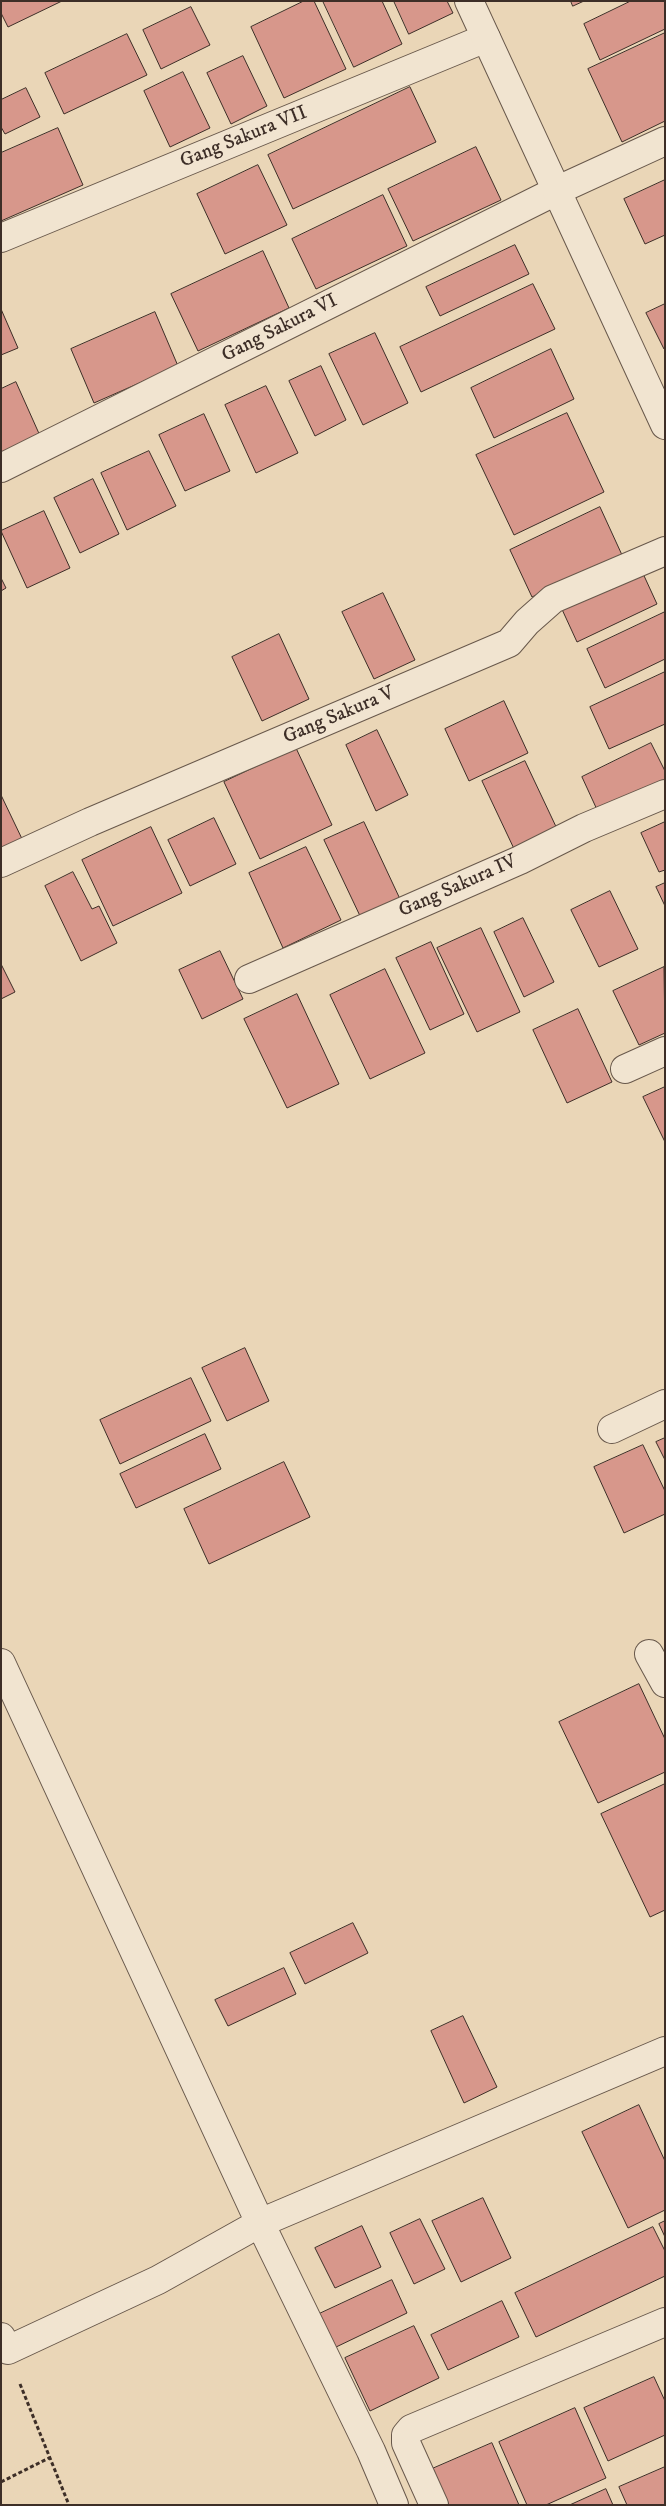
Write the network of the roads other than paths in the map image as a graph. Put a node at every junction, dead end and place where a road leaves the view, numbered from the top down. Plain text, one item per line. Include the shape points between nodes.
1 (469, 1) edge
2 (486, 38) junction
3 (665, 140) edge
4 (558, 190) junction
5 (1, 238) edge
6 (665, 425) edge
7 (1, 468) edge
8 (665, 551) edge
9 (665, 794) edge
10 (1, 863) edge
11 (249, 979) dead end
12 (665, 1051) edge
13 (625, 1069) dead end
14 (665, 1404) edge
15 (612, 1429) dead end
16 (649, 1654) dead end
17 (1, 1663) edge
18 (665, 1683) edge
19 (665, 2051) edge
20 (260, 2224) junction
21 (665, 2322) edge
22 (4, 2343) edge
23 (394, 2505) edge
24 (434, 2505) edge

1 - 2 street
2 - 4 street
2 - 5 street, Gang Sakura VII
3 - 4 street, Gang Sakura VI
4 - 6 street
4 - 7 street, Gang Sakura VI
8 - 10 street, Gang Sakura V via 553,599 509,643
9 - 11 street, Gang Sakura IV
12 - 13 street
14 - 15 street
16 - 18 street
17 - 20 street
19 - 20 street
20 - 22 street via 158,2280
20 - 23 street
21 - 24 street via 411,2429 406,2435 406,2443

